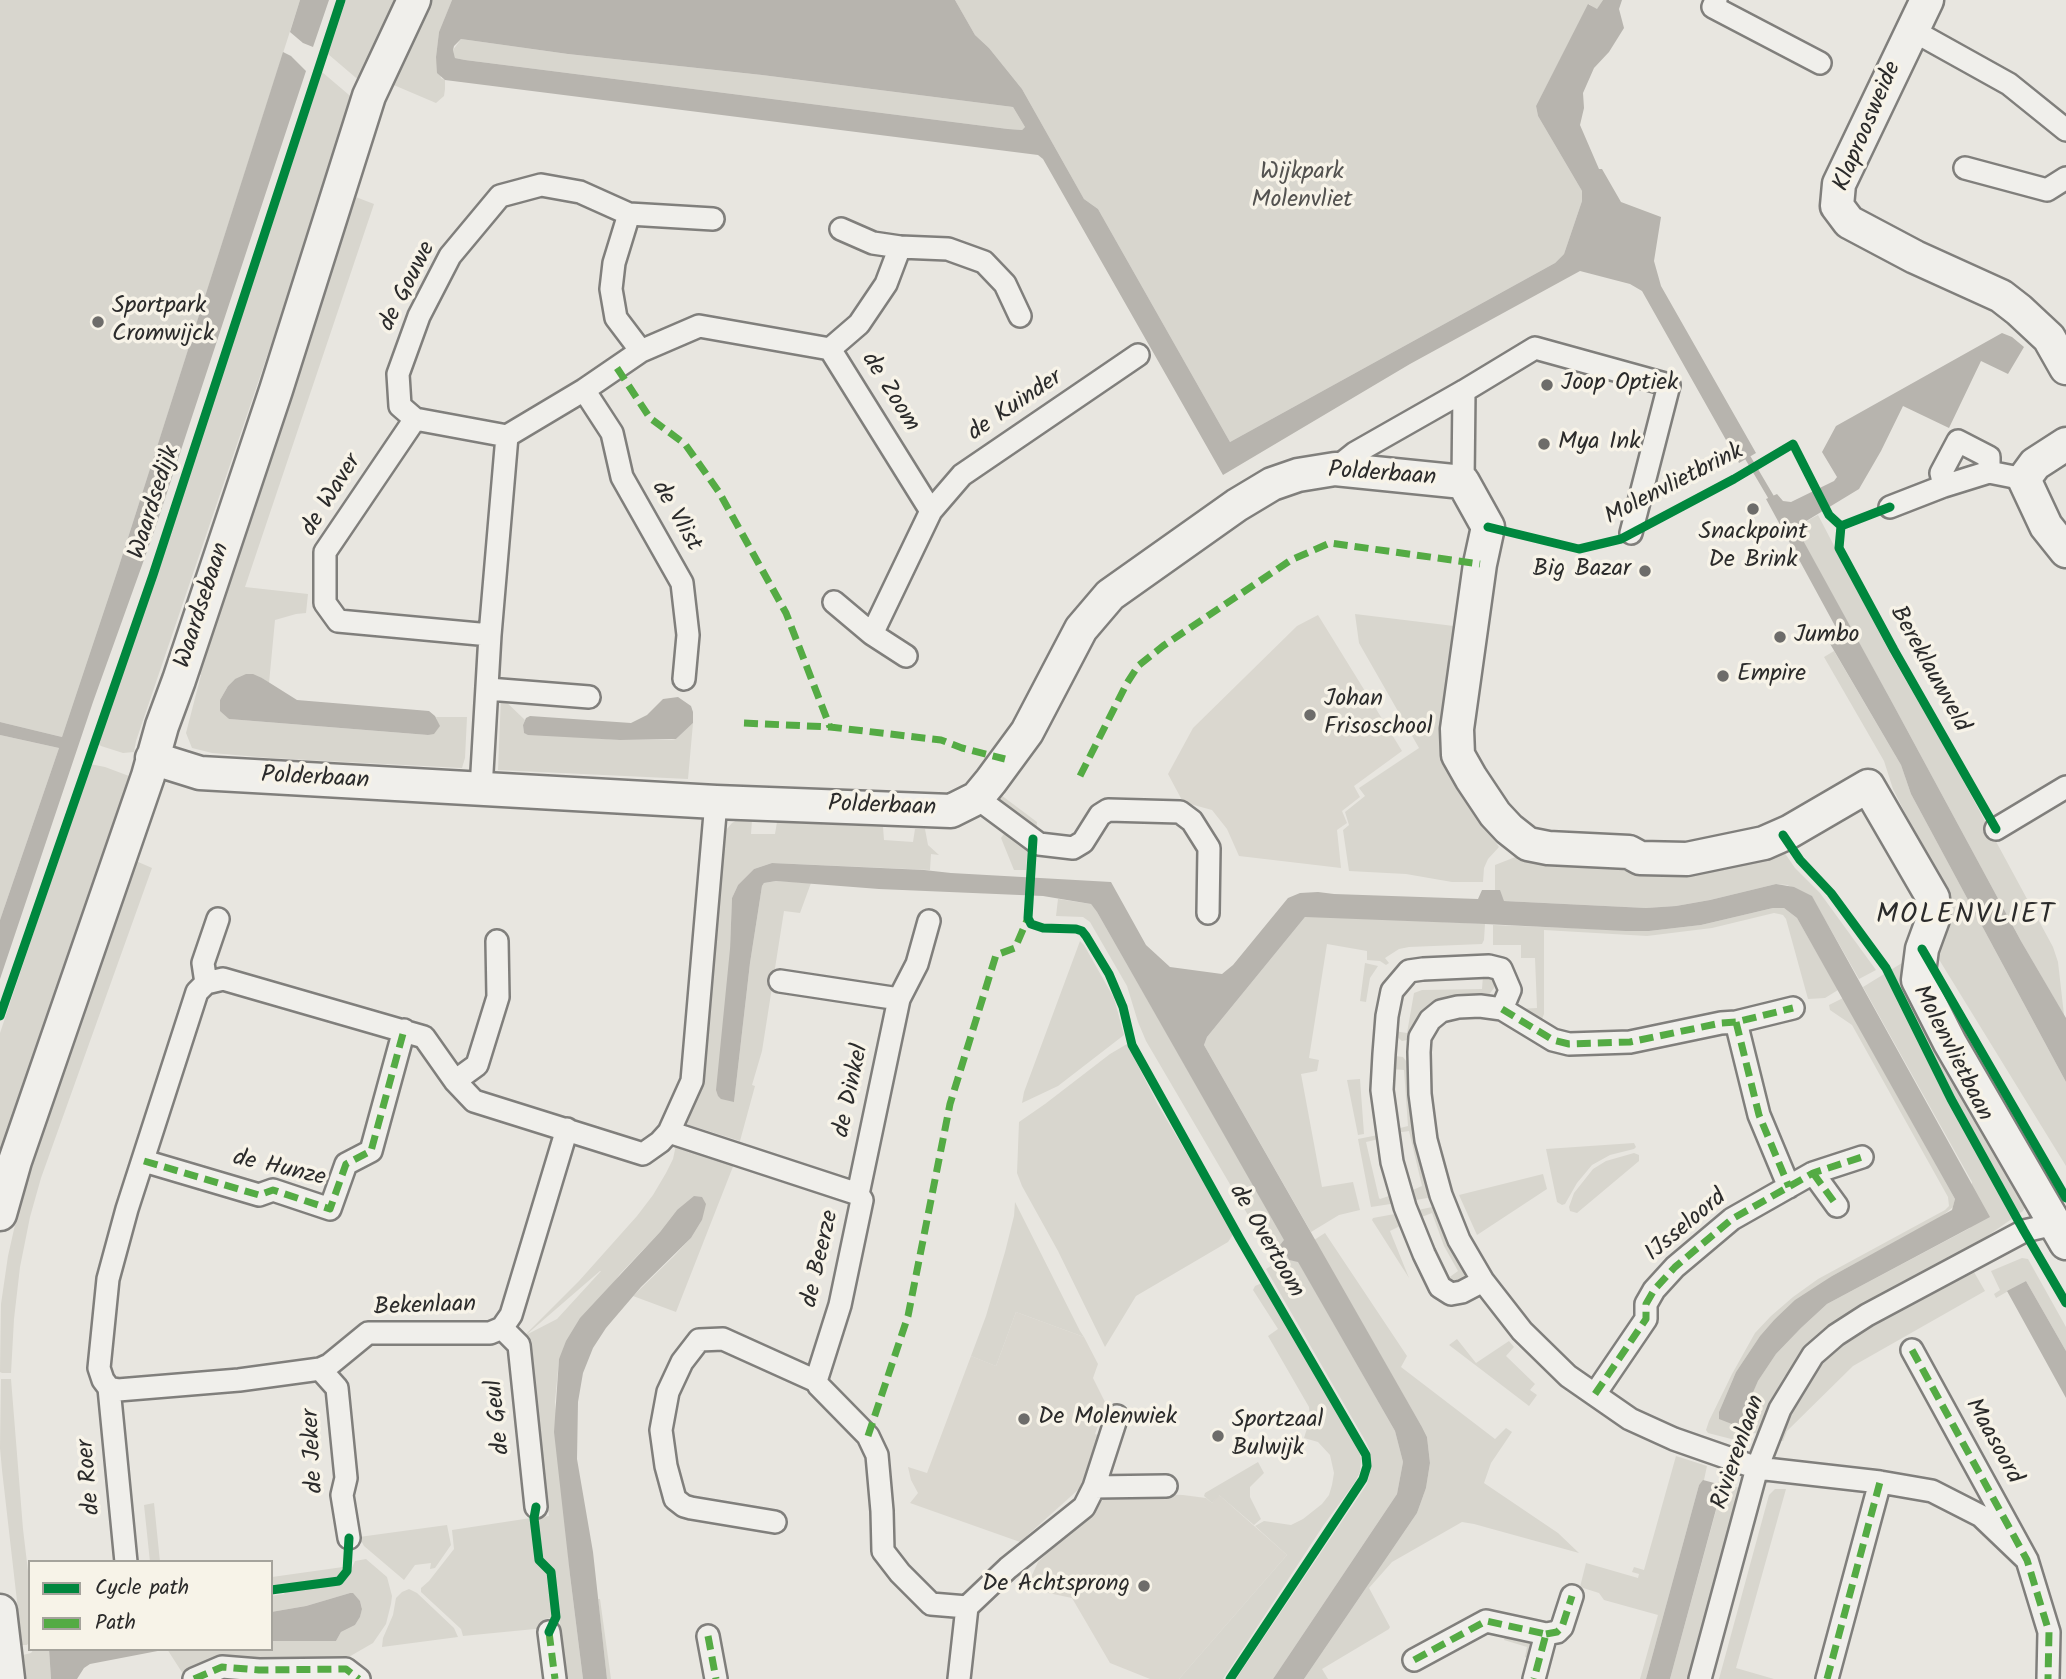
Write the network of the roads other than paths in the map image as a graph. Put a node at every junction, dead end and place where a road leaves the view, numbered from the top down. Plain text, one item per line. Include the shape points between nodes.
1 (414, 0) edge
2 (1716, 0) edge
3 (1927, 0) edge
4 (1912, 30) junction
5 (1820, 63) dead end
6 (2066, 130) edge
7 (1965, 168) dead end
8 (2066, 178) edge
9 (629, 214) junction
10 (713, 219) dead end
11 (841, 229) dead end
12 (900, 247) junction
13 (1020, 316) dead end
14 (830, 349) junction
15 (641, 351) junction
16 (1138, 355) dead end
17 (2066, 368) edge
18 (584, 390) junction
19 (1464, 391) junction
20 (415, 419) junction
21 (507, 436) junction
22 (2066, 444) edge
23 (1335, 469) junction
24 (1989, 472) junction
25 (2024, 479) junction
26 (1463, 482) junction
27 (1944, 486) junction
28 (1890, 508) dead end
29 (932, 511) junction
30 (1631, 533) dead end
31 (2066, 551) edge
32 (834, 602) dead end
33 (872, 634) junction
34 (491, 635) junction
35 (906, 656) dead end
36 (684, 679) dead end
37 (488, 689) junction
38 (589, 697) dead end
39 (152, 758) junction
40 (2066, 787) edge
41 (481, 789) junction
42 (977, 798) junction
43 (716, 802) junction
44 (1996, 829) dead end
45 (1208, 913) dead end
46 (218, 919) dead end
47 (929, 921) dead end
48 (497, 941) dead end
49 (780, 981) dead end
50 (206, 983) junction
51 (900, 999) junction
52 (1793, 1008) dead end
53 (1502, 1009) junction
54 (1736, 1022) junction
55 (404, 1030) junction
56 (1419, 1052) junction
57 (1384, 1054) junction
58 (455, 1081) junction
59 (567, 1129) junction
60 (669, 1132) junction
61 (1862, 1157) dead end
62 (144, 1161) junction
63 (1813, 1173) junction
64 (1789, 1187) junction
65 (858, 1194) junction
66 (1837, 1206) dead end
67 (0, 1214) edge
68 (2061, 1233) edge
69 (1483, 1281) junction
70 (502, 1328) junction
71 (1912, 1350) dead end
72 (320, 1369) junction
73 (816, 1381) junction
74 (109, 1388) junction
75 (1595, 1394) junction
76 (1117, 1416) dead end
77 (1758, 1468) junction
78 (1880, 1482) junction
79 (1166, 1486) dead end
80 (1094, 1487) junction
81 (536, 1507) dead end
82 (775, 1522) dead end
83 (349, 1538) dead end
84 (2027, 1559) junction
85 (126, 1560) edge
86 (1572, 1596) dead end
87 (967, 1607) junction
88 (0, 1612) edge
89 (549, 1632) dead end
90 (1546, 1634) junction
91 (708, 1636) dead end
92 (1414, 1660) dead end
93 (8, 1679) edge
94 (194, 1679) edge
95 (359, 1679) edge
96 (555, 1679) edge
97 (716, 1679) edge
98 (959, 1679) edge
99 (1534, 1679) edge
100 (1700, 1679) edge
101 (1827, 1679) edge
102 (2048, 1679) edge

1 - 39 street, Waardsebaan via 369,96
2 - 5 street via 1713,7
3 - 4 street, Klaproosweide
4 - 6 street via 2009,84
4 - 17 street, Klaproosweide via 1839,184 1837,206 1849,222 2001,296 2049,338
7 - 8 street via 2047,190
9 - 10 street, de Gouwe
9 - 15 street via 611,289 615,318
9 - 20 street, de Gouwe via 580,192 541,185 500,197 450,256 419,316 398,374 400,406
11 - 12 street via 873,243
12 - 13 street via 948,249 984,262 1005,284
12 - 14 street via 886,284 859,324
14 - 15 street, de Zoom via 699,327
14 - 29 street, de Zoom
15 - 18 street, de Zoom
16 - 29 street, de Kuinder via 962,475
18 - 21 street, de Zoom
18 - 36 street, de Vlist via 612,432 622,477 682,583 688,635
19 - 23 street, Molenvlietbrink
19 - 26 street
19 - 30 street, Molenvlietbrink via 1535,348 1669,385
20 - 21 street
20 - 34 street, de Waver via 325,552 325,603 338,621
21 - 34 street
22 - 25 street via 2035,464
23 - 26 street, Polderbaan
23 - 42 street, Polderbaan via 1272,484 1110,595 1081,629 1027,732
24 - 25 street
24 - 27 street
24 - 27 street via 1989,457 1958,441 1941,473
25 - 31 street via 2046,526
26 - 68 street, Molenvlietbaan via 1488,527 1457,729 1458,755 1495,814 1528,844 1687,859 1764,843 1868,786 1933,898 1933,919 1922,949 1918,980
27 - 28 street
29 - 33 street
32 - 33 street
33 - 35 street
34 - 37 street
37 - 38 street
37 - 41 street
39 - 41 street, Polderbaan via 200,773
39 - 67 street, Waardsebaan
40 - 44 street
41 - 43 street, Polderbaan
42 - 43 street, Polderbaan via 951,811
42 - 45 street via 1039,844 1073,848 1108,810 1180,812 1192,821 1209,848
43 - 60 street via 692,1081
46 - 50 street via 203,963
47 - 51 street, de Dinkel via 917,964
48 - 58 street via 498,997 477,1065
49 - 51 street
50 - 55 street via 223,979
50 - 62 street via 197,992
51 - 65 street, de Dinkel
52 - 54 street
53 - 54 street via 1553,1041 1569,1044 1630,1042
53 - 56 street via 1480,1006 1441,1011 1420,1037
53 - 57 street via 1510,990 1502,969 1409,971 1392,991
54 - 64 street via 1759,1115
55 - 58 street via 424,1037
55 - 62 street, de Hunze via 371,1151 346,1164 330,1209 273,1190 259,1195
56 - 57 street
56 - 69 street via 1426,1140 1441,1195
57 - 69 street via 1382,1090 1390,1152 1424,1254 1440,1287 1451,1294
58 - 59 street via 474,1101
59 - 60 street via 643,1154
59 - 70 street, Bekenlaan via 511,1315
60 - 65 street, de Beerze
61 - 63 street, IJsseloord
62 - 74 street via 108,1279 99,1368
63 - 64 street, IJsseloord
63 - 66 street
64 - 75 street, IJsseloord via 1732,1219 1675,1267 1654,1290 1646,1304 1646,1320
65 - 73 street, de Beerze via 862,1200 840,1305
68 - 77 street, Rivierenlaan via 2024,1231 1836,1335 1813,1355 1792,1387
69 - 75 street via 1522,1331 1568,1376
70 - 72 street, Bekenlaan via 490,1333 368,1333
70 - 81 street, de Geul via 519,1345
71 - 84 street, Maasoord
72 - 74 street, Bekenlaan via 239,1380
72 - 83 street, de Jeker via 337,1388 346,1478 342,1495
73 - 82 street via 723,1339 699,1340 668,1392 661,1430 675,1499 684,1506
73 - 87 street via 868,1436 877,1455 883,1551 931,1604
74 - 85 street, de Roer
75 - 77 street via 1630,1419 1674,1439
76 - 80 street
77 - 78 street, Maasoord
77 - 100 street, Rivierenlaan
78 - 84 street, Maasoord via 1932,1491 1981,1516
78 - 101 street
79 - 80 street
80 - 87 street via 1084,1507
84 - 102 street, Maasoord via 2049,1632
86 - 90 street via 1563,1627
87 - 98 street
88 - 93 street
89 - 96 street
90 - 92 street via 1486,1621
90 - 99 street
91 - 97 street
94 - 95 street via 222,1667 346,1668

